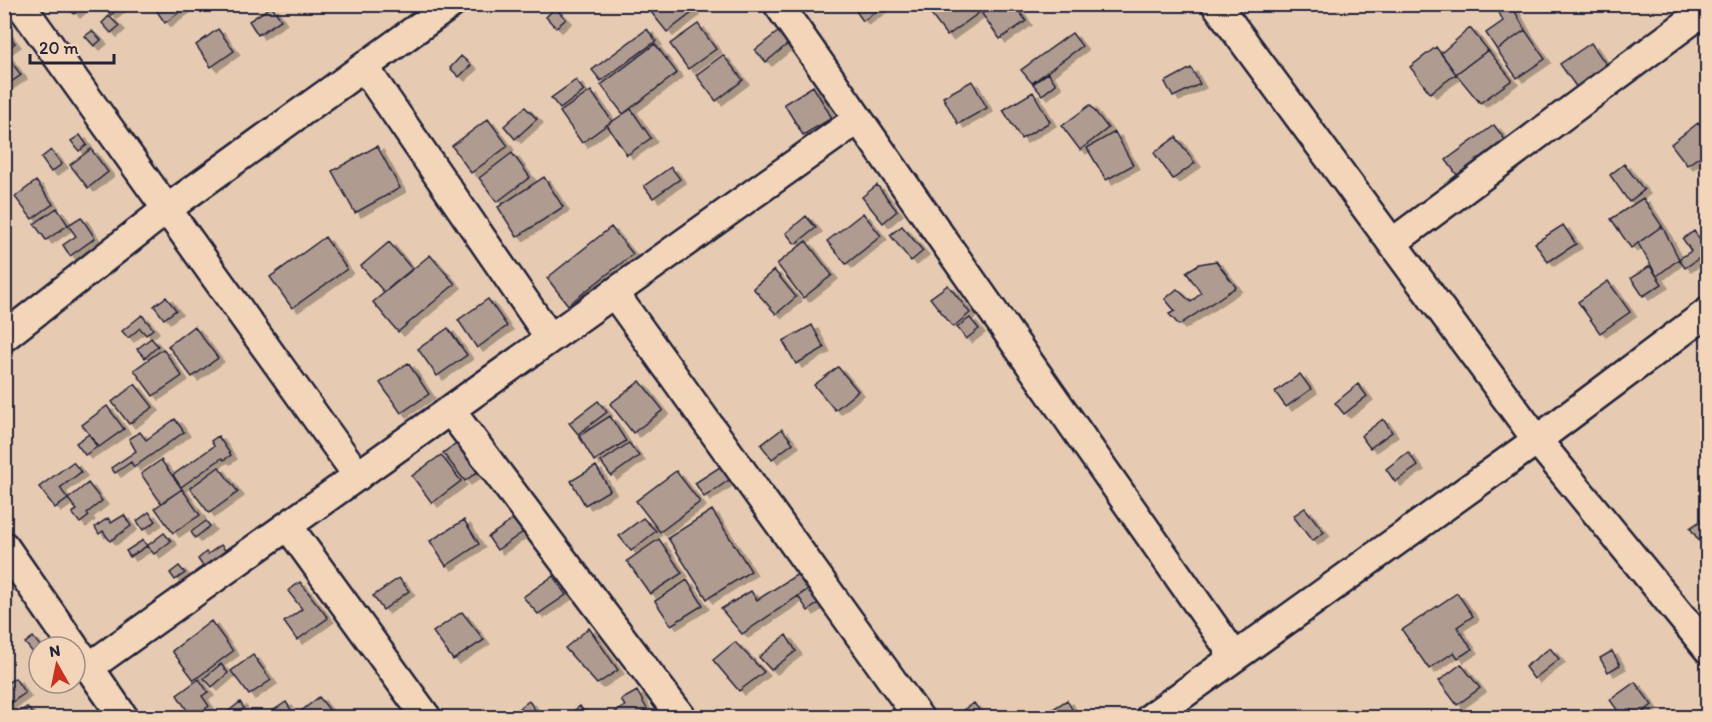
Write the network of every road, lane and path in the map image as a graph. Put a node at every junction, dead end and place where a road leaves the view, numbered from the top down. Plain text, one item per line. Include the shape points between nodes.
1 (20, 4) edge
2 (451, 4) edge
3 (778, 4) edge
4 (1216, 4) edge
5 (1707, 8) edge
6 (364, 67) junction
7 (858, 119) junction
8 (167, 209) junction
9 (1392, 243) junction
10 (614, 293) junction
11 (1707, 312) edge
12 (4, 337) edge
13 (550, 339) junction
14 (450, 410) junction
15 (1537, 440) junction
16 (358, 476) junction
17 (288, 525) junction
18 (4, 546) edge
19 (66, 635) edge
20 (87, 649) edge
21 (1707, 649) edge
22 (1235, 657) junction
23 (87, 665) edge
24 (124, 717) edge
25 (427, 717) edge
26 (682, 717) edge
27 (919, 717) edge
28 (1150, 717) edge

1 - 8 street
2 - 6 street
3 - 7 street
4 - 9 street
5 - 9 street
6 - 8 street
6 - 13 street
7 - 10 street
7 - 22 street
8 - 12 street
8 - 16 street
9 - 15 street
10 - 13 street
10 - 27 street
11 - 15 street
13 - 14 street
14 - 16 street
14 - 26 street
15 - 21 street
15 - 22 street
16 - 17 street
17 - 20 street
17 - 25 street
18 - 19 street
22 - 28 street
23 - 24 street

